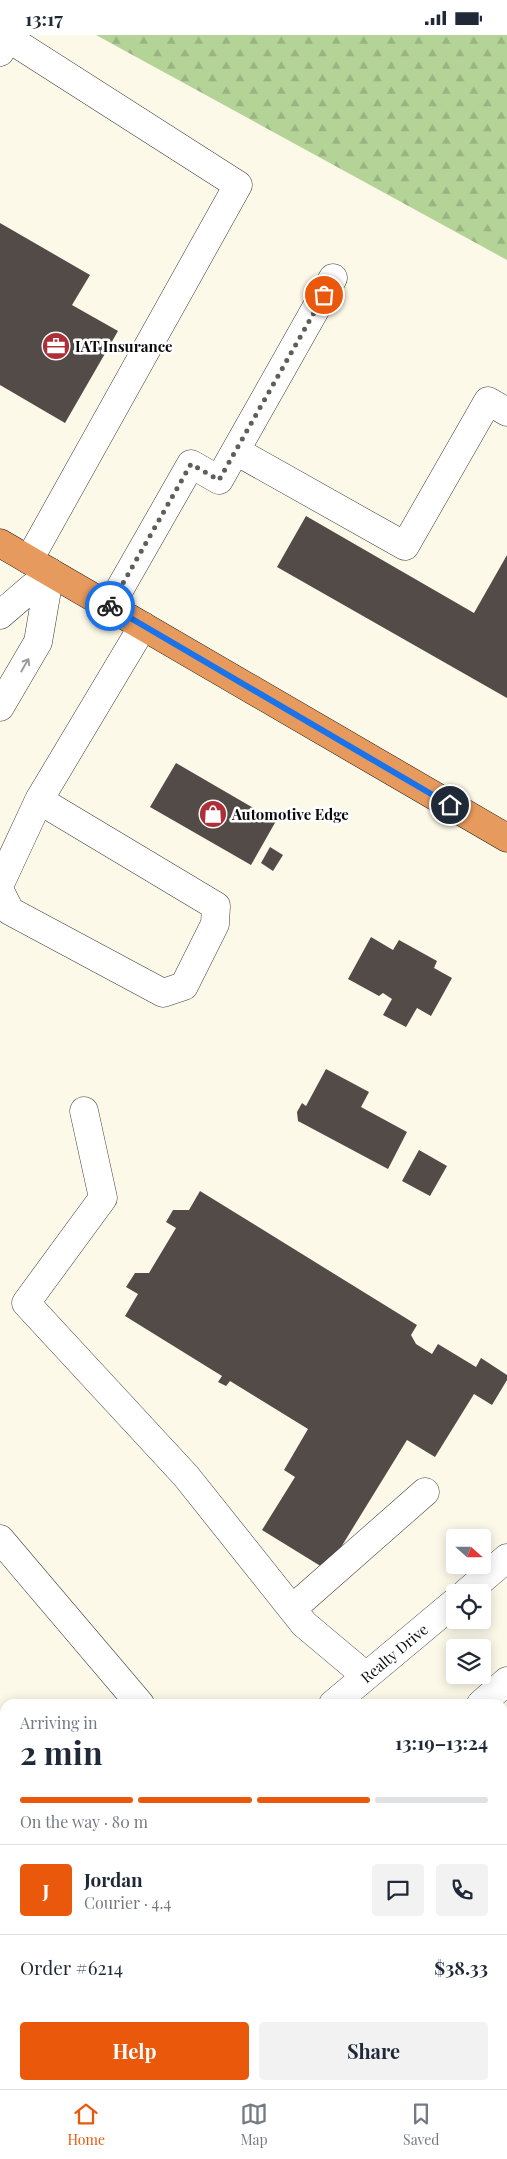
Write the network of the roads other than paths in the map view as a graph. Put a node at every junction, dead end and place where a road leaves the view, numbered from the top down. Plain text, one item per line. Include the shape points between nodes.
1 (0, 52) edge
2 (333, 278) dead end
3 (507, 412) edge
4 (236, 451) junction
5 (0, 543) edge
6 (40, 566) junction
7 (110, 606) junction
8 (0, 615) edge
9 (143, 626) junction
10 (0, 707) edge
11 (39, 800) junction
12 (507, 838) edge
13 (0, 884) edge
14 (0, 891) edge
15 (84, 1111) dead end
16 (425, 1492) dead end
17 (0, 1539) edge
18 (507, 1558) edge
19 (477, 1584) edge
20 (292, 1609) junction
21 (446, 1609) edge
22 (366, 1676) junction
23 (507, 1681) edge
24 (136, 1699) edge
25 (340, 1699) edge
26 (487, 1699) edge

1 - 6 street via 8,38 238,185
2 - 4 street
3 - 4 street via 488,401 405,546
4 - 7 street via 219,480 191,464
5 - 6 highway
6 - 7 highway
6 - 8 street
10 -> 6 street via 38,642
7 - 9 highway
9 - 11 street
9 - 12 highway
11 - 13 street
11 - 14 street via 216,906 215,924 184,986 164,993 10,911
15 - 20 street via 103,1198 26,1303 186,1476
16 - 20 street
17 - 24 street
18 - 19 street
20 - 22 street via 304,1624
21 - 22 street, Realty Drive
22 - 25 street, Realty Drive
23 - 26 street

